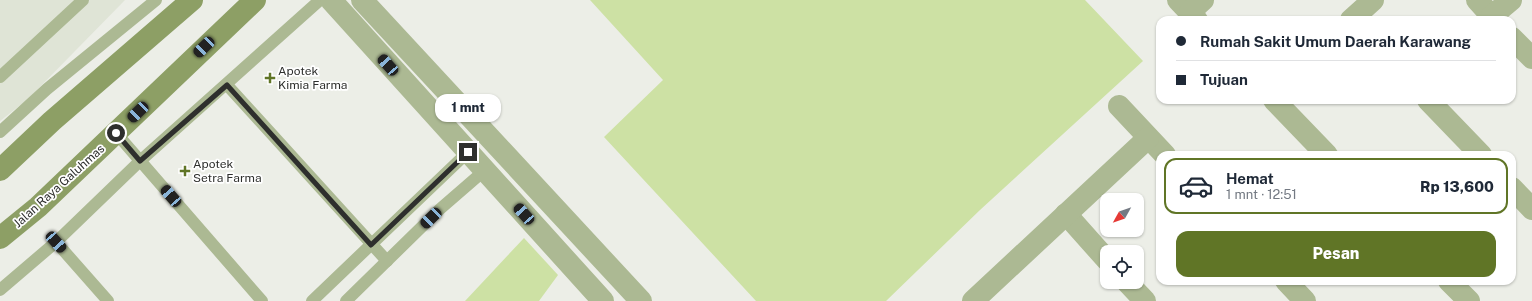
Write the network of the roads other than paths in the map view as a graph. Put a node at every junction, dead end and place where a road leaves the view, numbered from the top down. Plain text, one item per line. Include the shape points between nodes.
1 (83, 0) edge
2 (157, 0) edge
3 (192, 0) edge
4 (255, 0) edge
5 (320, 0) edge
6 (331, 0) edge
7 (362, 0) edge
8 (1373, 0) edge
9 (1476, 0) edge
10 (1511, 0) edge
11 (1356, 16) edge
12 (1491, 16) edge
13 (1495, 16) edge
14 (173, 18) junction
15 (1516, 42) edge
16 (1532, 58) edge
17 (0, 77) edge
18 (227, 85) junction
19 (1278, 104) edge
20 (1432, 104) edge
21 (1118, 106) dead end
22 (0, 132) edge
23 (116, 133) junction
24 (1148, 138) junction
25 (1161, 151) edge
26 (1323, 151) edge
27 (1477, 151) edge
28 (468, 152) junction
29 (140, 161) junction
30 (0, 170) edge
31 (484, 170) junction
32 (1516, 192) edge
33 (1532, 209) edge
34 (1066, 214) junction
35 (0, 238) edge
36 (56, 242) junction
37 (371, 245) junction
38 (1100, 252) edge
39 (387, 262) junction
40 (1290, 285) edge
41 (1453, 285) edge
42 (1134, 289) edge
43 (0, 290) edge
44 (986, 297) edge
45 (108, 301) edge
46 (262, 301) edge
47 (312, 301) edge
48 (346, 301) edge
49 (603, 301) edge
50 (640, 301) edge
51 (1145, 301) edge
52 (1305, 301) edge
53 (1469, 301) edge

1 - 17 lane
2 - 14 lane
2 - 22 lane via 47,89
3 - 14 main road
4 - 23 main road, Jalan Raya Galuhmas
5 - 18 lane
6 - 28 street
7 - 50 street
8 - 11 street
9 - 12 street
10 - 13 street
14 - 30 main road via 52,120
15 - 16 street
18 - 29 lane
18 - 37 lane
19 - 26 street
20 - 27 street
21 - 24 street
23 - 29 lane
23 - 35 main road, Jalan Raya Galuhmas via 38,207
24 - 25 street
24 - 34 street
28 - 31 street
28 - 37 lane
29 - 36 lane
29 - 46 lane
31 - 39 lane
31 - 49 street
32 - 33 street
34 - 38 street
34 - 44 street
36 - 43 lane
36 - 45 lane
37 - 39 lane
37 - 47 lane
39 - 48 lane
40 - 52 street
41 - 53 street
42 - 51 street

